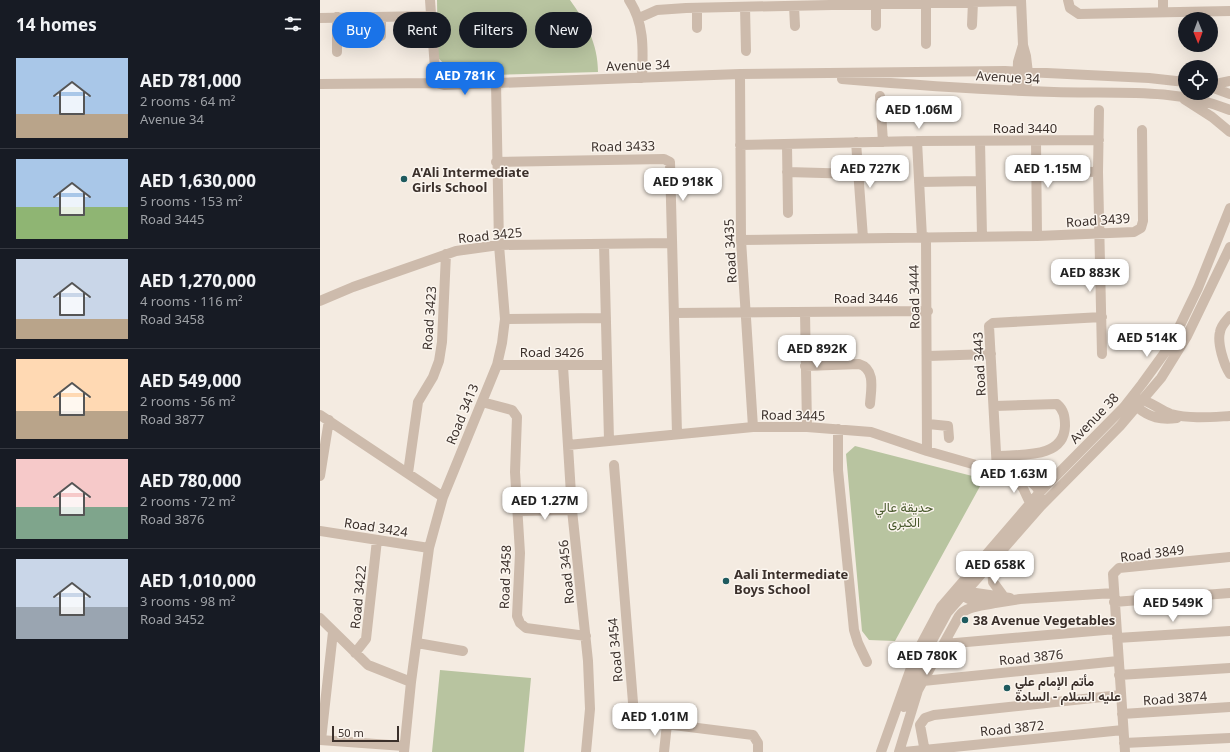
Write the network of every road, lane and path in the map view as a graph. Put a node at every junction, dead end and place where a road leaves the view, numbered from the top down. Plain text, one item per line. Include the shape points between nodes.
1 (430, 0) edge
2 (629, 0) edge
3 (1068, 0) edge
4 (1163, 0) edge
5 (1021, 1) edge
6 (892, 2) edge
7 (972, 2) junction
8 (818, 3) edge
9 (686, 4) edge
10 (926, 4) junction
11 (876, 5) junction
12 (794, 6) junction
13 (745, 7) junction
14 (697, 8) junction
15 (1230, 11) edge
16 (431, 12) edge
17 (1163, 12) junction
18 (332, 17) edge
19 (320, 18) edge
20 (639, 18) junction
21 (972, 24) dead end
22 (795, 26) dead end
23 (876, 26) dead end
24 (697, 28) dead end
25 (926, 44) dead end
26 (337, 48) edge
27 (433, 48) edge
28 (746, 51) dead end
29 (337, 52) dead end
30 (783, 73) junction
31 (1023, 73) junction
32 (740, 74) junction
33 (642, 78) junction
34 (1178, 81) edge
35 (1230, 81) edge
36 (496, 82) junction
37 (436, 83) junction
38 (320, 84) edge
39 (1218, 84) edge
40 (1218, 89) edge
41 (1021, 91) junction
42 (1230, 94) edge
43 (880, 96) dead end
44 (1178, 96) edge
45 (1186, 100) edge
46 (1194, 100) edge
47 (1099, 110) dead end
48 (1230, 110) edge
49 (1142, 130) dead end
50 (1230, 132) edge
51 (917, 140) junction
52 (1099, 140) junction
53 (980, 141) junction
54 (856, 142) junction
55 (883, 142) junction
56 (1036, 142) junction
57 (740, 145) junction
58 (787, 145) junction
59 (496, 162) junction
60 (1036, 171) junction
61 (787, 172) junction
62 (1098, 172) junction
63 (858, 174) junction
64 (980, 181) junction
65 (919, 182) junction
66 (1230, 208) edge
67 (788, 213) dead end
68 (1101, 233) junction
69 (982, 236) junction
70 (1038, 236) junction
71 (924, 237) junction
72 (863, 238) junction
73 (742, 240) junction
74 (672, 243) junction
75 (604, 244) junction
76 (499, 245) junction
77 (1230, 247) edge
78 (446, 254) junction
79 (320, 301) edge
80 (928, 311) junction
81 (805, 312) junction
82 (674, 313) junction
83 (746, 313) junction
84 (1230, 316) edge
85 (1102, 317) junction
86 (606, 318) junction
87 (505, 319) junction
88 (990, 354) junction
89 (1102, 354) dead end
90 (928, 356) junction
91 (607, 364) junction
92 (497, 365) junction
93 (563, 366) junction
94 (805, 366) junction
95 (1230, 374) edge
96 (1142, 384) junction
97 (482, 402) junction
98 (1140, 402) junction
99 (870, 404) dead end
100 (995, 406) junction
101 (1124, 407) junction
102 (1230, 416) edge
103 (324, 418) edge
104 (928, 424) junction
105 (753, 427) junction
106 (807, 427) junction
107 (838, 429) junction
108 (677, 434) junction
109 (949, 438) dead end
110 (609, 440) junction
111 (568, 445) junction
112 (927, 451) junction
113 (997, 456) junction
114 (614, 466) dead end
115 (997, 471) junction
116 (408, 474) junction
117 (320, 476) edge
118 (1010, 477) junction
119 (1040, 492) junction
120 (443, 497) junction
121 (1030, 503) junction
122 (1041, 506) junction
123 (572, 510) junction
124 (517, 511) junction
125 (320, 531) edge
126 (377, 540) junction
127 (429, 548) junction
128 (1230, 557) edge
129 (992, 564) junction
130 (961, 591) junction
131 (1230, 593) edge
132 (1004, 597) junction
133 (1114, 597) junction
134 (1020, 599) junction
135 (995, 603) junction
136 (947, 613) junction
137 (320, 618) edge
138 (1230, 631) edge
139 (333, 632) junction
140 (1116, 633) junction
141 (586, 636) junction
142 (416, 643) junction
143 (944, 644) junction
144 (463, 651) dead end
145 (355, 653) junction
146 (1118, 661) junction
147 (867, 662) dead end
148 (1230, 668) edge
149 (1119, 675) junction
150 (923, 681) junction
151 (411, 682) junction
152 (1120, 695) junction
153 (1230, 707) edge
154 (1122, 714) junction
155 (667, 724) junction
156 (1123, 730) junction
157 (1230, 738) edge
158 (320, 740) edge
159 (356, 747) edge
160 (1124, 748) edge
161 (404, 749) edge
162 (890, 750) edge
163 (925, 751) edge
164 (586, 752) edge
165 (664, 752) edge
166 (758, 752) edge
167 (881, 752) edge
168 (899, 752) edge
169 (904, 752) edge

1 - 16 street
2 - 20 street
3 - 17 street via 1070,8 1079,14
4 - 17 street
5 - 7 street
5 - 31 street via 1023,46 1026,56
6 - 10 street
6 - 11 street
7 - 10 street
7 - 21 street
8 - 11 street
8 - 12 street
9 - 14 street
9 - 20 street via 657,10
10 - 25 street
11 - 23 street
12 - 13 street
12 - 22 street
13 - 14 street
13 - 28 street
14 - 24 street
15 - 17 street
18 - 19 street
20 - 33 street via 643,44
26 - 29 street
27 - 37 street
30 - 31 street, Avenue 34
30 - 32 street, Avenue 34
30 - 41 street, Avenue 34
31 - 34 street, Avenue 34
31 - 41 street
32 - 33 street, Avenue 34
32 - 57 street, Road 3435
33 - 36 street, Avenue 34
35 - 39 street
36 - 37 street, Avenue 34 via 443,80
36 - 59 street, Road 3413
37 - 38 street, Avenue 34
40 - 42 street
41 - 44 street, Avenue 34 via 1134,92
43 - 55 street
45 - 50 street
46 - 48 street, Avenue 34
47 - 52 street
49 - 68 street, Road 3439 via 1141,228 1134,232
51 - 53 street, Road 3440
51 - 55 street, Road 3440
51 - 65 street, Road 3444
52 - 56 street, Road 3440
52 - 62 street
53 - 56 street, Road 3440
53 - 64 street
54 - 55 street, Road 3440
54 - 58 street, Road 3440
54 - 63 street
56 - 60 street
57 - 58 street, Road 3440
57 - 73 street, Road 3435
58 - 61 street
59 - 74 street, Road 3433 via 664,158 670,162 672,170
59 - 76 street, Road 3413
60 - 62 street
60 - 70 street
61 - 63 street
61 - 67 street
62 - 68 street
63 - 72 street
64 - 65 street
64 - 69 street
65 - 71 street, Road 3444
66 - 96 street, Avenue 38 via 1198,288 1171,344
68 - 70 street, Road 3439
68 - 85 street
69 - 70 street, Road 3439
69 - 71 street, Road 3439
71 - 72 street, Road 3439
71 - 80 street, Road 3444
72 - 73 street, Road 3439
73 - 83 street, Road 3435
74 - 75 street, Road 3425
74 - 82 street, Road 3433
75 - 76 street, Road 3425
75 - 86 street
76 - 78 street, Road 3425
76 - 87 street, Road 3413
77 - 98 street, Avenue 38 via 1176,357
78 - 79 street, Road 3425
78 - 116 street, Road 3423 via 439,361 418,402
80 - 81 street, Road 3446
80 - 90 street, Road 3444
81 - 83 street, Road 3446
81 - 94 street
82 - 83 street
82 - 108 street, Road 3433
83 - 105 street, Road 3435
84 - 95 street via 1222,326 1219,339 1226,369
85 - 88 street, Road 3443 via 993,323 989,328
85 - 89 street
86 - 87 street
86 - 91 street
87 - 92 street, Road 3413
88 - 90 street
88 - 100 street, Road 3443
90 - 104 street, Road 3444
91 - 93 street, Road 3426
91 - 110 street
92 - 93 street, Road 3426
92 - 97 street, Road 3413
93 - 111 street, Road 3456
94 - 99 street via 866,366 870,371 871,380
94 - 106 street
96 - 98 street
96 - 101 street, Avenue 38
97 - 120 street, Road 3413
97 - 124 street, Road 3458 via 512,410 517,417
98 - 101 street
98 - 102 street via 1151,417 1160,419
98 - 122 street, Avenue 38
100 - 113 street, Road 3443
100 - 113 street, Road 3443 via 1057,404 1062,408 1065,423 1062,440 1053,449
101 - 119 street, Avenue 38
103 - 116 street
103 - 117 street
104 - 109 street via 947,425
104 - 112 street, Road 3444
105 - 106 street, Road 3445
105 - 108 street, Road 3445
106 - 107 street, Road 3445
107 - 112 street, Road 3445 via 871,432
107 - 147 street via 838,470 854,630
108 - 110 street, Road 3445
110 - 111 street, Road 3445
111 - 123 street, Road 3456
112 - 115 street, Road 3445
113 - 115 street, Road 3443
114 - 155 street, Road 3454 via 634,715 642,722
115 - 118 street, Road 3445
116 - 120 street
118 - 119 street via 1028,480
118 - 121 street via 1023,488
119 - 121 street, Avenue 38
119 - 122 street
120 - 127 street, Road 3413
121 - 130 street, Avenue 38
122 - 129 street, Avenue 38
123 - 124 street
123 - 141 street, Road 3456
124 - 141 street, Road 3458 via 520,553 517,616 520,623 526,628
125 - 126 street, Road 3424
126 - 127 street, Road 3424
126 - 145 street, Road 3422 via 366,639
127 - 142 street, Road 3413
128 - 133 street, Road 3849 via 1119,568 1113,574
129 - 130 street, Avenue 38
129 - 132 street via 993,582
130 - 132 street
130 - 135 street via 975,601
130 - 136 street, Avenue 38
130 - 167 street, Avenue 38 via 941,607 922,640 905,680
131 - 133 street
132 - 134 street
133 - 134 street
133 - 140 street, Road 3849
134 - 135 street
135 - 143 street via 962,611
136 - 143 street
136 - 162 street, Avenue 38 via 920,663
137 - 139 street, Road 3422
138 - 140 street
139 - 145 street, Road 3422
139 - 158 street
140 - 143 street
140 - 146 street, Road 3849
141 - 164 street, Road 3456 via 590,709
142 - 144 street
142 - 151 street, Road 3413
143 - 150 street
145 - 151 street, Road 3422 via 368,665
146 - 149 street, Road 3849
146 - 150 street, Road 3876
148 - 149 street
149 - 152 street, Road 3849
150 - 168 street
151 - 161 street, Road 3413
152 - 154 street, Road 3849
152 - 163 street via 934,715 925,718 920,725
153 - 154 street, Road 3874
154 - 156 street, Road 3849
155 - 165 street
155 - 166 street, Road 3454 via 753,735 758,743
156 - 160 street, Road 3849
156 - 163 street, Road 3872
157 - 160 street
158 - 159 street
159 - 161 street
163 - 169 street, Road 3872

